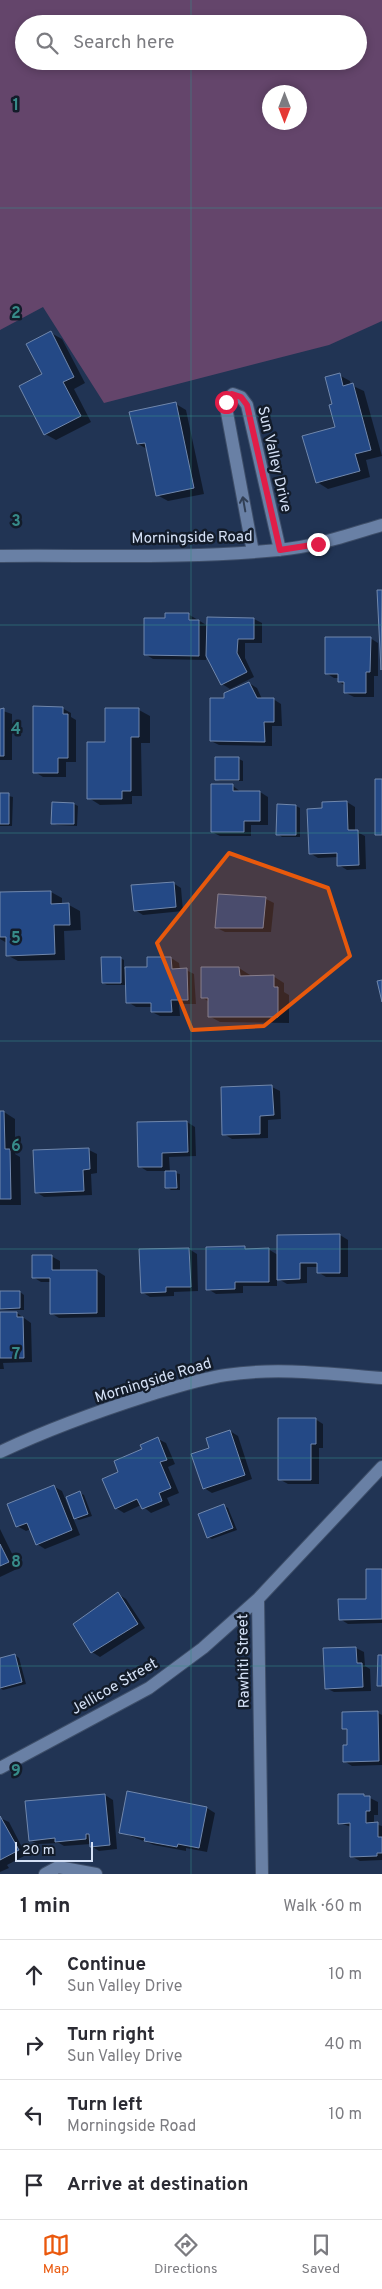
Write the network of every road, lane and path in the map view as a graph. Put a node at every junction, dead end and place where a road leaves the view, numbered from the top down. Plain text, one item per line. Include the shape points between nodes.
1 (382, 525) edge
2 (280, 550) junction
3 (253, 552) junction
4 (0, 556) edge
5 (382, 1378) edge
6 (0, 1452) edge
7 (382, 1466) edge
8 (258, 1599) junction
9 (0, 1768) edge
10 (45, 1874) edge
11 (96, 1874) edge
12 (262, 1874) edge

1 - 2 street, Morningside Road via 318,544
2 - 3 street, Morningside Road
3 -> 2 street, Sun Valley Drive via 226,402 232,394 241,397 247,405
3 - 4 street, Morningside Road
5 - 6 street, Morningside Road via 266,1372 227,1374 127,1402 40,1433
7 - 8 street, Rawhiti Street
8 - 9 street, Jellicoe Street via 203,1648 149,1688
8 - 12 street, Rawhiti Street
10 - 11 street via 58,1867

